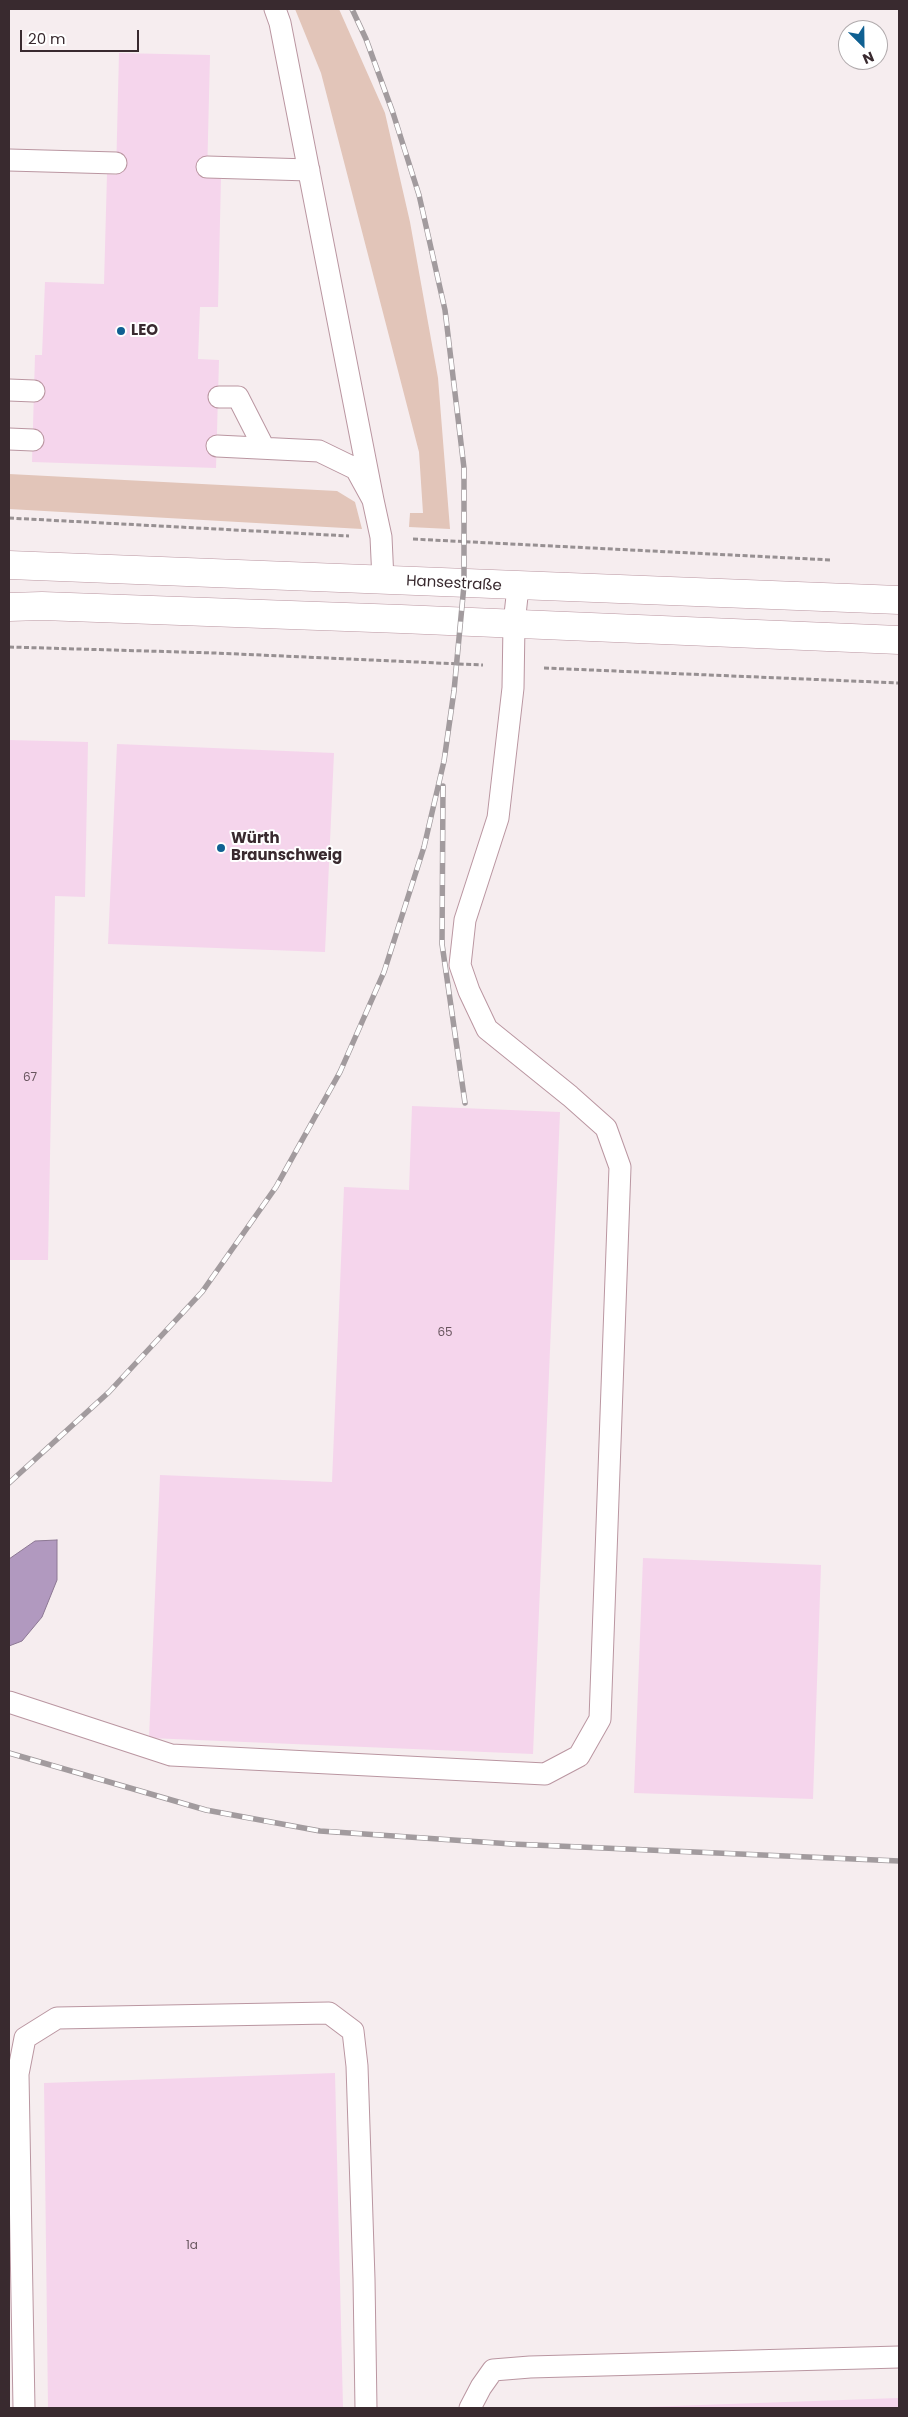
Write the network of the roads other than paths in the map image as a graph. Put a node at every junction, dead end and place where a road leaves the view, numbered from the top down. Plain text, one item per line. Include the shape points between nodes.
1 (275, 9) edge
2 (9, 160) edge
3 (116, 163) dead end
4 (207, 167) dead end
5 (309, 170) junction
6 (9, 390) edge
7 (34, 391) dead end
8 (218, 397) dead end
9 (9, 439) edge
10 (33, 440) dead end
11 (217, 446) dead end
12 (264, 448) junction
13 (374, 500) junction
14 (9, 565) edge
15 (383, 580) junction
16 (518, 587) junction
17 (899, 600) edge
18 (9, 607) edge
19 (514, 624) junction
20 (899, 640) edge
21 (9, 1702) edge
22 (899, 2357) edge
23 (24, 2408) edge
24 (366, 2408) edge
25 (470, 2408) edge

1 - 5 lane
2 - 3 lane
4 - 5 lane
5 - 13 lane
6 - 7 lane
8 - 12 lane via 238,397
9 - 10 lane
11 - 12 lane
12 - 13 lane via 319,451 356,469
13 - 15 lane via 381,537
14 - 15 main road, Hansestraße
15 - 16 main road, Hansestraße
16 - 17 main road, Hansestraße
16 - 19 lane
18 - 19 main road
19 - 20 main road
19 - 21 lane via 514,666 498,818 465,920 460,965 487,1029 606,1128 620,1167 600,1719 579,1756 545,1774 171,1754
22 - 25 lane via 494,2370
23 - 24 lane via 18,2074 25,2038 57,2018 329,2013 353,2031 357,2066

